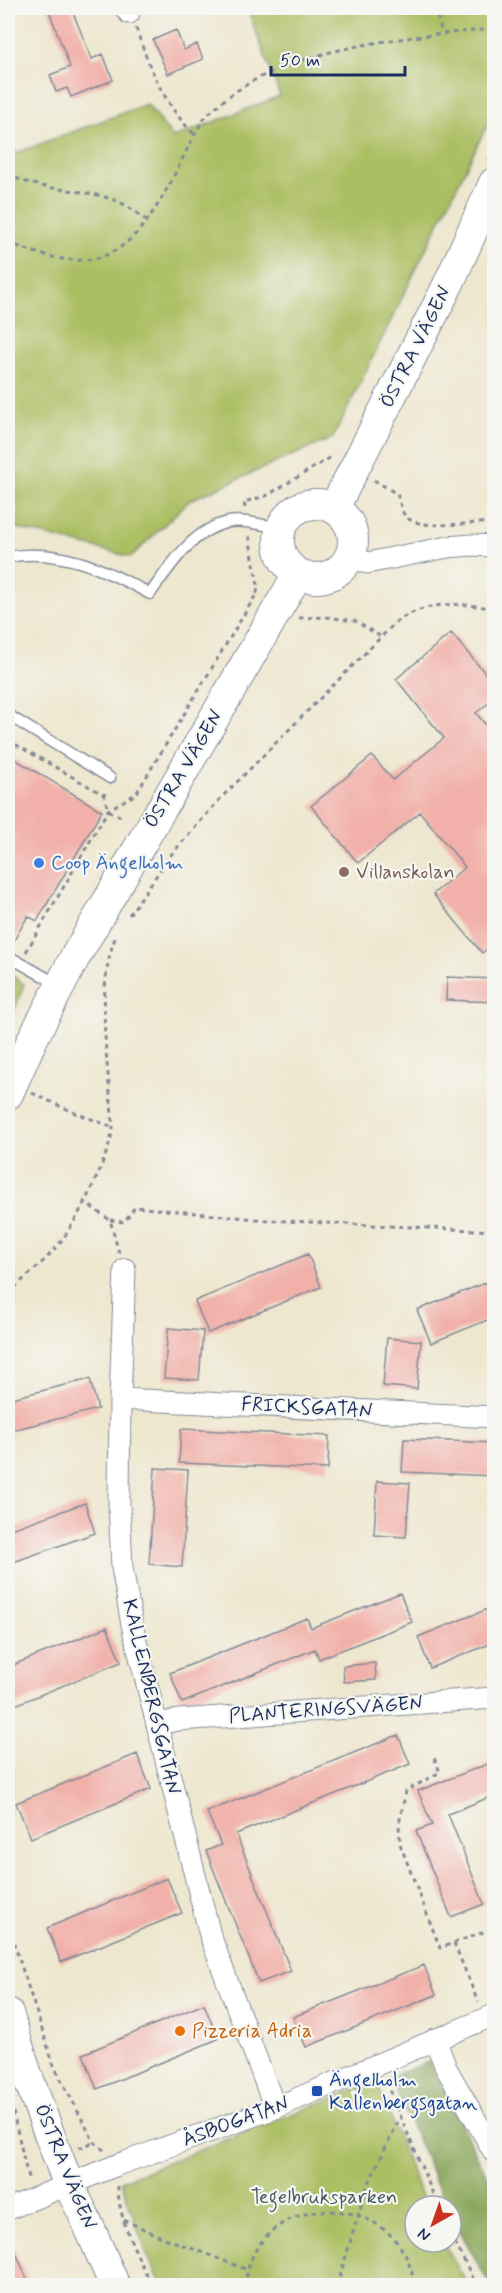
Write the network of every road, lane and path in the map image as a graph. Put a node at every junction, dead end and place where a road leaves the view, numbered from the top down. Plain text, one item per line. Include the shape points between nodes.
1 (435, 8) edge
2 (127, 10) edge
3 (495, 29) edge
4 (442, 34) junction
5 (195, 134) junction
6 (8, 174) edge
7 (495, 183) edge
8 (147, 220) junction
9 (8, 243) edge
10 (355, 468) junction
11 (334, 508) junction
12 (495, 523) edge
13 (281, 528) junction
14 (495, 546) edge
15 (350, 555) junction
16 (8, 557) edge
17 (298, 574) junction
18 (257, 593) dead end
19 (495, 609) edge
20 (8, 715) edge
21 (8, 741) edge
22 (110, 778) joint
23 (104, 795) junction
24 (108, 810) junction
25 (123, 819) dead end
26 (126, 920) dead end
27 (118, 933) dead end
28 (8, 956) edge
29 (20, 963) junction
30 (8, 983) edge
31 (60, 985) junction
32 (16, 1091) edge
33 (113, 1127) junction
34 (83, 1201) junction
35 (110, 1220) junction
36 (495, 1231) edge
37 (125, 1269) joint
38 (8, 1294) edge
39 (120, 1399) junction
40 (495, 1418) edge
41 (495, 1698) edge
42 (158, 1724) junction
43 (434, 1758) dead end
44 (8, 1925) edge
45 (495, 1928) edge
46 (454, 1943) junction
47 (8, 2013) edge
48 (490, 2017) edge
49 (435, 2039) junction
50 (378, 2064) junction
51 (10, 2101) dead end
52 (275, 2108) junction
53 (401, 2115) junction
54 (495, 2152) edge
55 (117, 2166) junction
56 (69, 2186) junction
57 (433, 2194) edge
58 (34, 2198) junction
59 (8, 2209) edge
60 (358, 2214) junction
61 (124, 2220) junction
62 (461, 2254) edge
63 (248, 2270) junction
64 (115, 2286) edge
65 (152, 2286) edge
66 (245, 2286) edge
67 (337, 2286) edge
68 (414, 2286) edge
69 (477, 2286) edge

1 - 4 path
2 - 5 path via 162,93
3 - 4 path
4 - 5 path via 370,43 276,71 224,99
5 - 8 path
6 - 8 path via 47,188 114,200
7 - 10 main road, ÖSTRA VÄGEN
8 - 9 path via 121,247 93,259 59,258
10 - 11 main road, ÖSTRA VÄGEN
10 - 12 path via 397,494 411,521
11 - 13 main road via 309,504 287,517
11 - 15 main road via 351,529
13 - 16 lane via 230,522 211,528 190,543 150,594 115,576 64,558 43,554
13 - 17 main road via 281,555
14 - 15 street via 448,547 367,562
15 - 17 main road via 334,574 310,578
17 - 31 main road, ÖSTRA VÄGEN
18 - 24 path via 136,794
19 - 26 path via 440,604 416,610 397,621 197,824
20 - 22 lane
21 - 23 path
22 - 23 path
23 - 24 path
24 - 25 path
24 - 29 path
27 - 33 path via 105,988
28 - 29 lane
29 - 30 path
29 - 31 lane
31 - 32 main road, ÖSTRA VÄGEN
32 - 33 path
33 - 34 path via 104,1163
34 - 35 path
34 - 38 path via 55,1248
35 - 36 path via 124,1222 135,1207 266,1220
35 - 37 path
37 - 39 street, KALLENBERGSGATAN
39 - 40 street, FRICKSGATAN
39 - 42 street, KALLENBERGSGATAN via 122,1567 132,1625
41 - 42 street, PLANTERINGSVÄGEN
42 - 52 street, KALLENBERGSGATAN via 210,1935
43 - 46 path via 440,1772 406,1791 399,1824 400,1844 440,1948
44 - 55 path via 54,2066 94,2142 113,2154
45 - 46 path
46 - 48 path
47 - 56 main road, ÖSTRA VÄGEN
48 - 49 street, ÅSBOGATAN
49 - 50 street, ÅSBOGATAN
49 - 54 street via 446,2068
50 - 52 street, ÅSBOGATAN
50 - 53 path
51 - 58 path
52 - 55 street, ÅSBOGATAN
53 - 57 path
53 - 60 path
55 - 56 street, ÅSBOGATAN
55 - 61 path via 118,2200
56 - 58 street, ÅSBOGATAN
56 - 64 main road, ÖSTRA VÄGEN
58 - 59 street, ÅSBOGATAN
60 - 63 path via 329,2209 296,2216 268,2235
60 - 67 path
60 - 68 path via 392,2237 410,2266
61 - 63 path
61 - 65 path
62 - 69 path
63 - 66 path

